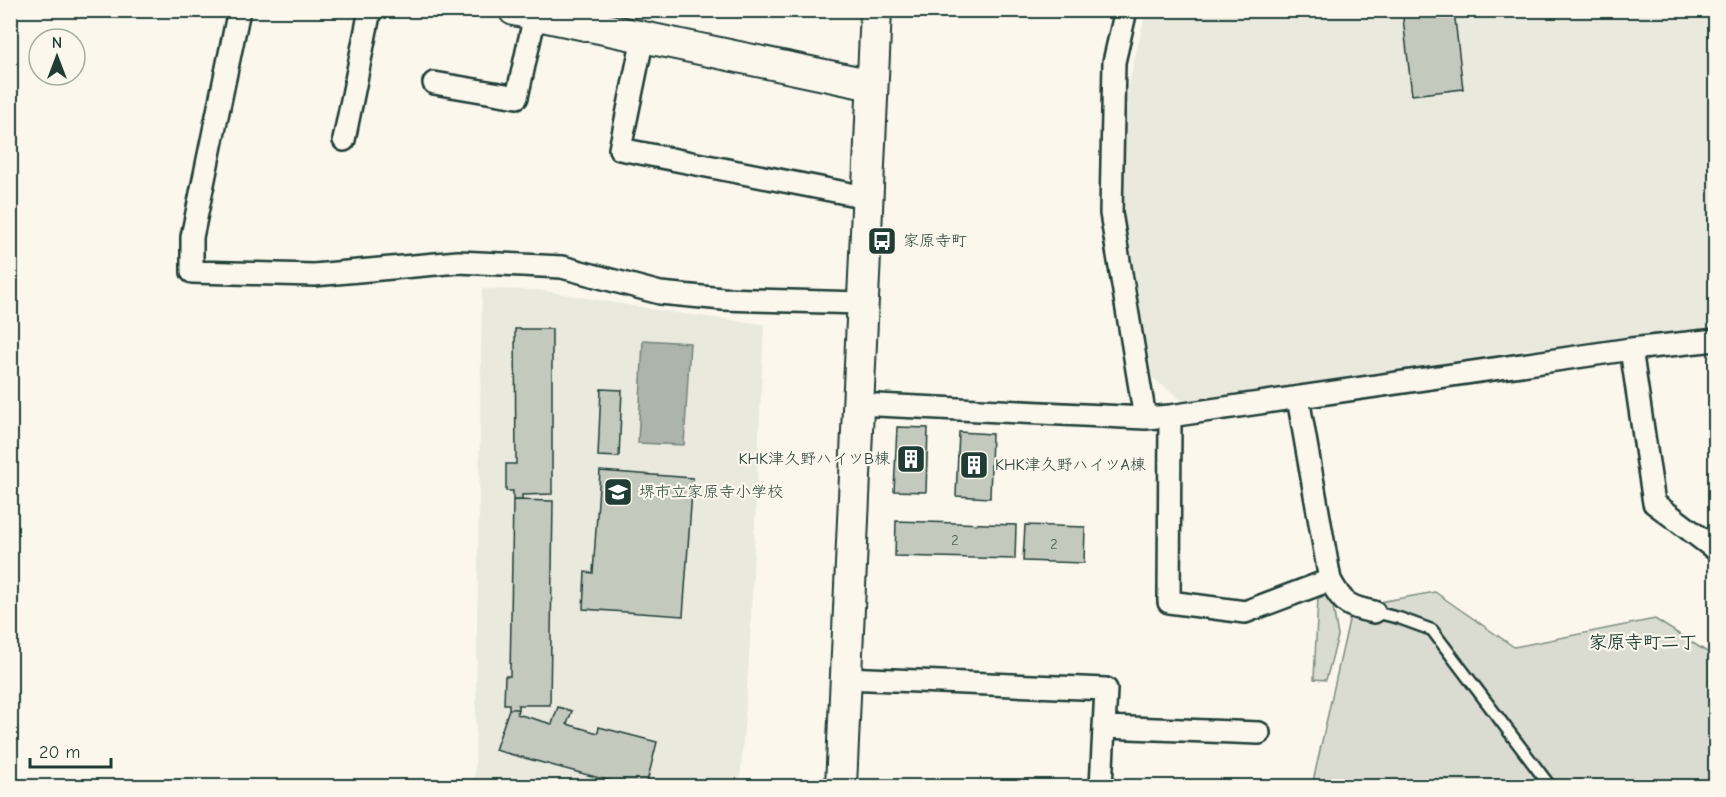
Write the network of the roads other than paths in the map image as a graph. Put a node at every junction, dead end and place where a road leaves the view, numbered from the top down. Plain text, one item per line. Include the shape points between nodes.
1 (239, 10) edge
2 (370, 10) edge
3 (876, 10) edge
4 (1126, 10) edge
5 (525, 13) edge
6 (643, 37) junction
7 (434, 83) dead end
8 (873, 85) junction
9 (344, 140) dead end
10 (867, 197) junction
11 (861, 303) junction
12 (1716, 340) edge
13 (1631, 349) junction
14 (1298, 398) junction
15 (857, 404) junction
16 (1170, 416) junction
17 (1145, 418) junction
18 (1716, 550) edge
19 (1330, 580) junction
20 (1374, 612) joint
21 (845, 678) junction
22 (1104, 727) junction
23 (1259, 733) dead end
24 (841, 786) edge
25 (1101, 786) edge
26 (1550, 786) edge

1 - 11 street via 192,237 192,272 314,275 458,262 562,267 660,293
2 - 9 street
3 - 8 street
4 - 17 street via 1114,62 1112,213
5 - 6 street
5 - 7 street via 518,97
6 - 8 street
6 - 10 street via 620,149
8 - 10 street
10 - 11 street
11 - 15 street
12 - 13 street
13 - 14 street
13 - 18 street via 1654,503
14 - 16 street
14 - 19 street
15 - 17 street
15 - 21 street
16 - 17 street
16 - 19 street via 1169,602 1245,612
19 - 20 street via 1338,595 1352,607
20 - 26 lane via 1432,630
21 - 22 street via 1106,689
21 - 24 street
22 - 23 street
22 - 25 street

